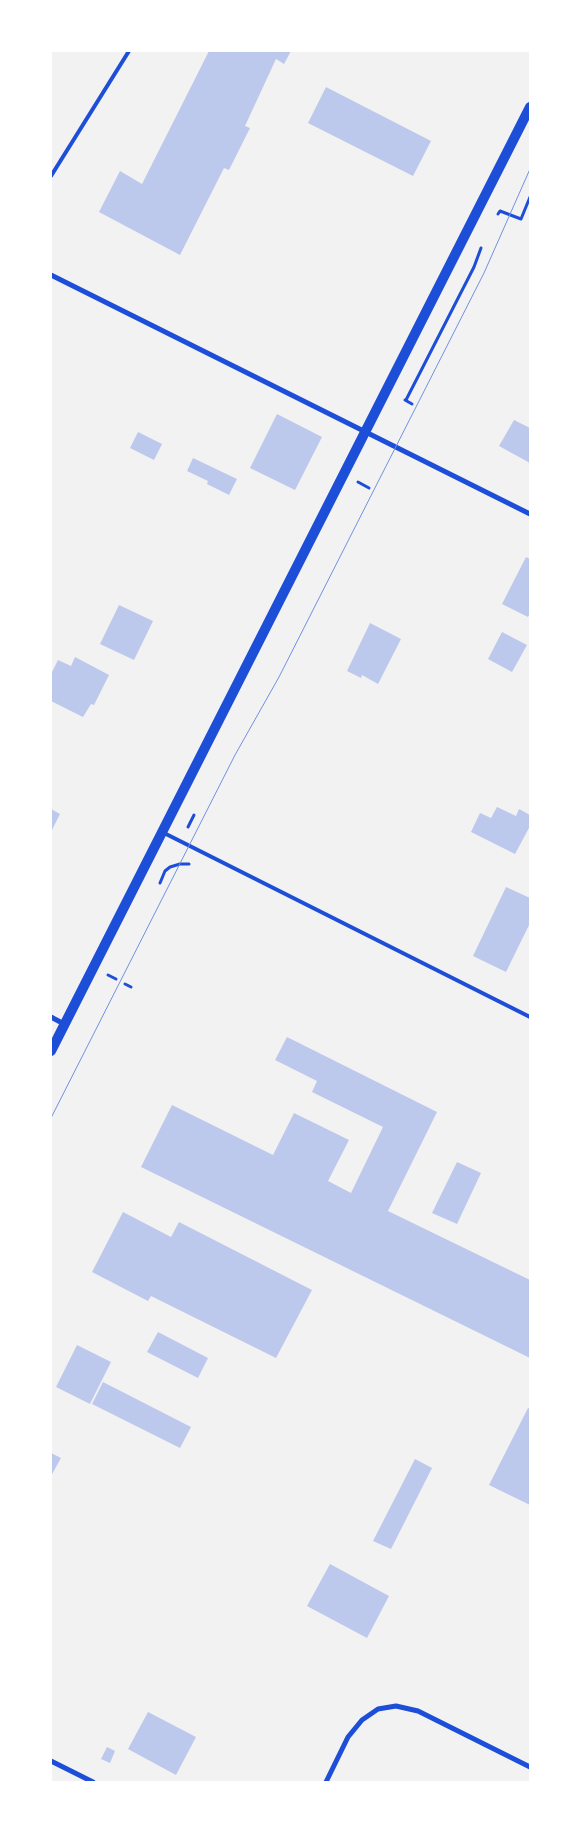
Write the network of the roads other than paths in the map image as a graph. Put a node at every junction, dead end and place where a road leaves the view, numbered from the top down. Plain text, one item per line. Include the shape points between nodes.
1 (129, 51) edge
2 (530, 107) edge
3 (51, 176) edge
4 (51, 275) edge
5 (365, 432) junction
6 (530, 514) edge
7 (162, 832) junction
8 (51, 1017) edge
9 (530, 1017) edge
10 (65, 1024) junction
11 (51, 1051) edge
12 (51, 1761) edge
13 (530, 1766) edge
14 (93, 1782) edge
15 (326, 1782) edge

1 - 3 lane
2 - 5 main road
4 - 5 street
5 - 6 street
5 - 7 main road
7 - 9 lane
7 - 10 main road
8 - 10 street
10 - 11 main road
12 - 14 street
13 - 15 street via 418,1711 396,1706 378,1709 362,1720 348,1737

